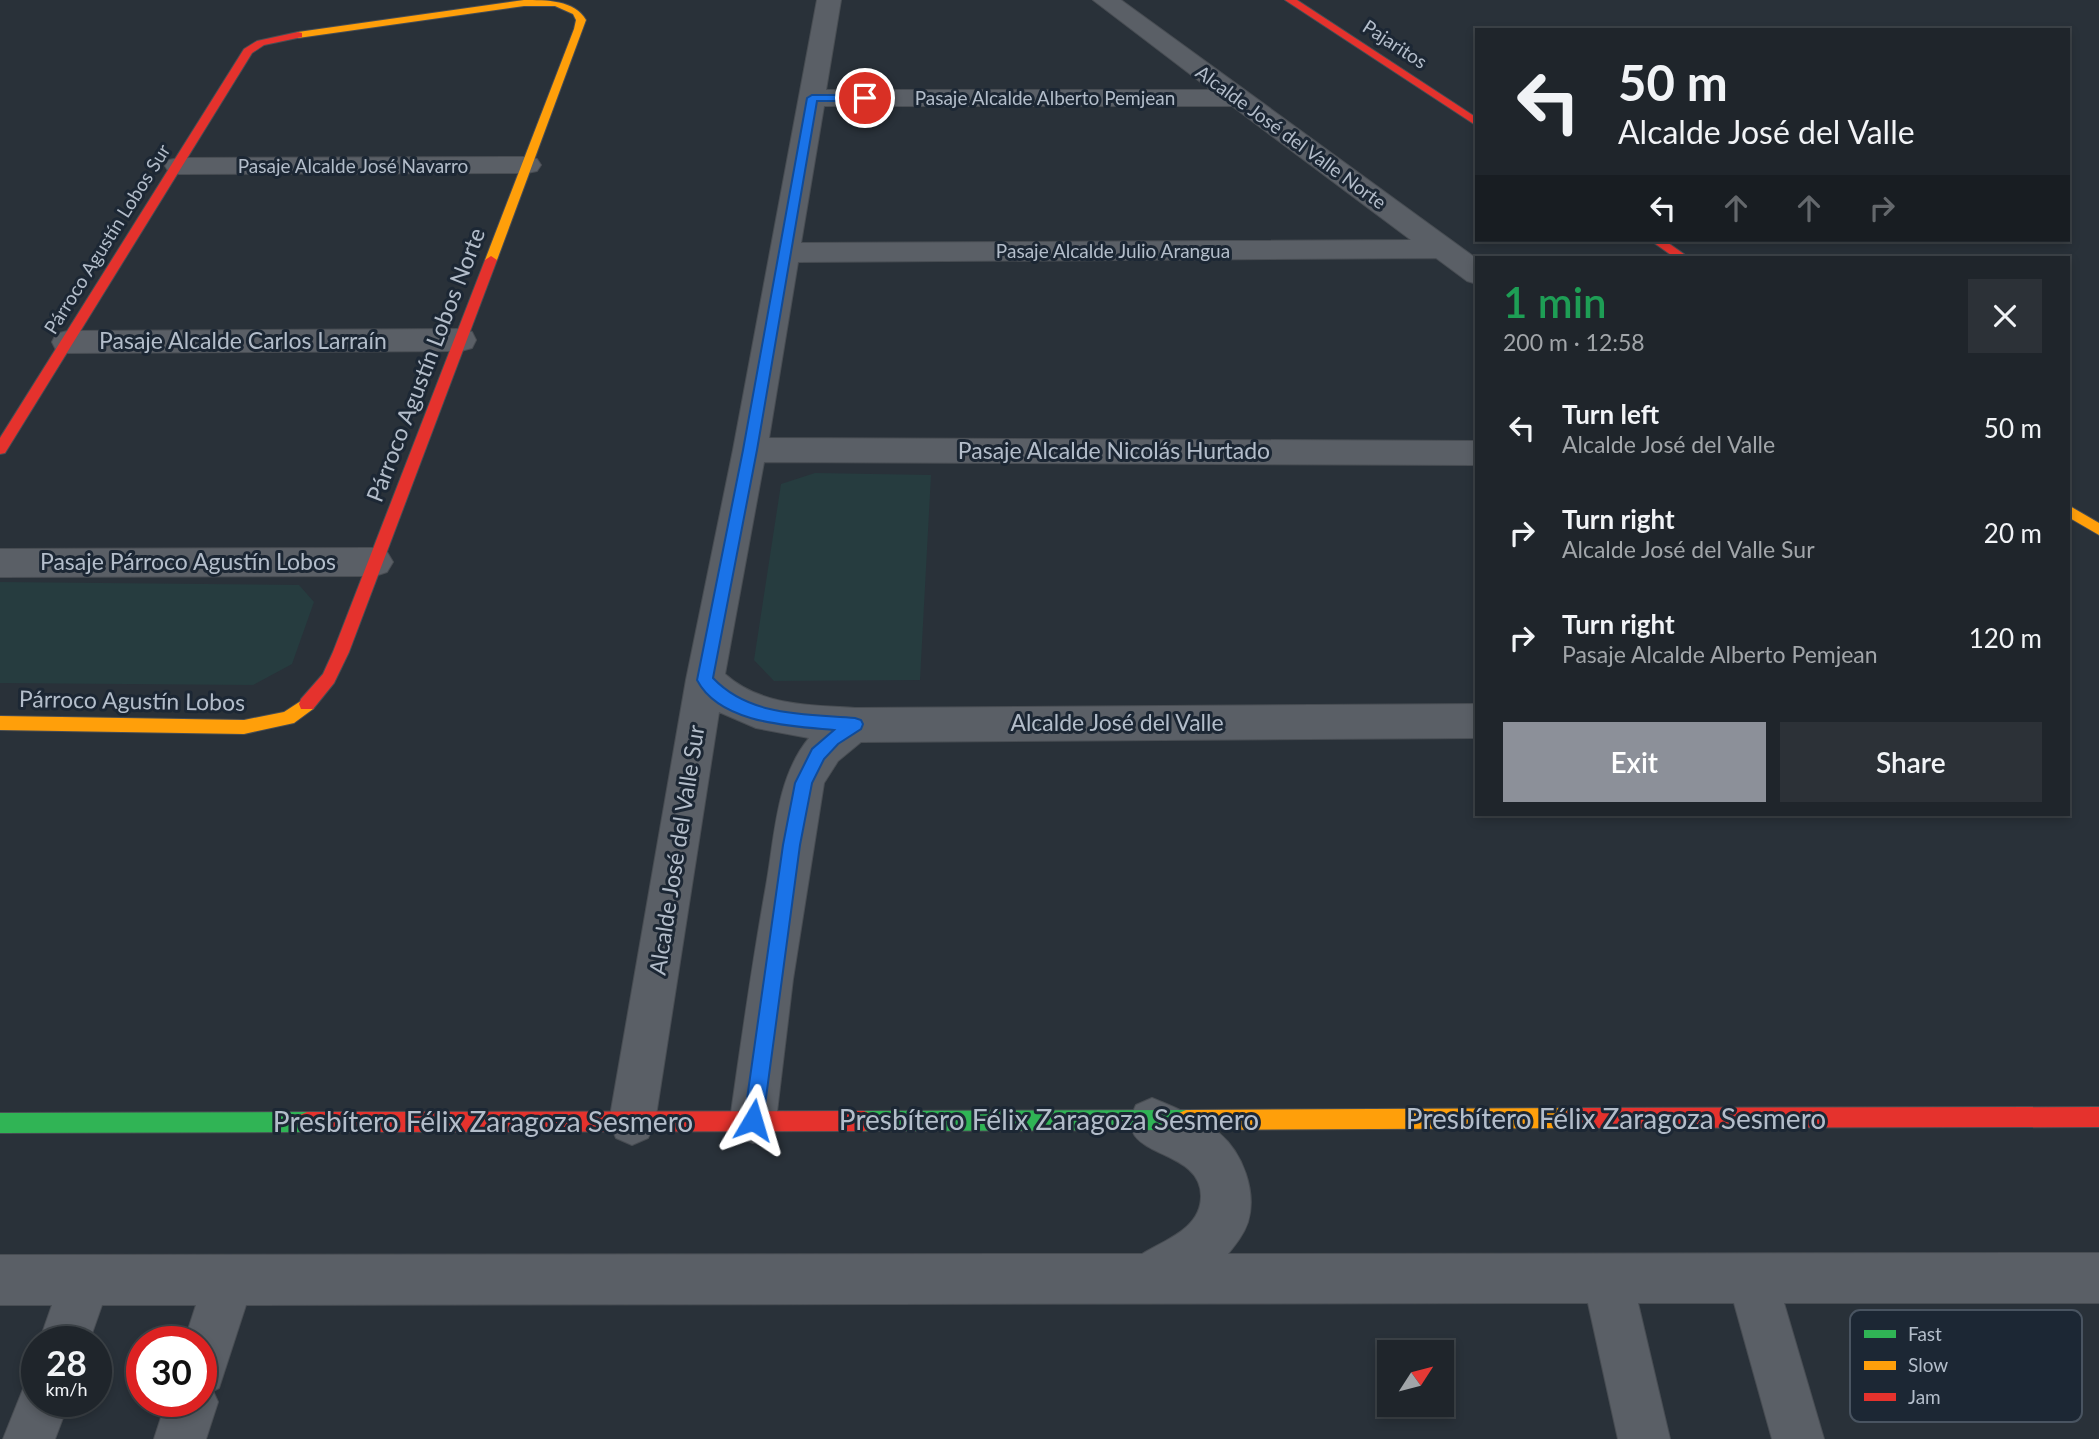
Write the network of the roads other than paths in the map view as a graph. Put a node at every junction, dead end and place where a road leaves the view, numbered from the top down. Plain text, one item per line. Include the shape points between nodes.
1 (829, 0) edge
2 (1105, 0) edge
3 (1290, 0) edge
4 (579, 29) joint
5 (812, 98) junction
6 (1236, 98) junction
7 (1475, 122) edge
8 (527, 165) junction
9 (179, 166) junction
10 (1659, 242) edge
11 (1443, 249) junction
12 (784, 253) junction
13 (1680, 256) edge
14 (1475, 273) edge
15 (461, 340) junction
16 (67, 342) junction
17 (0, 449) edge
18 (750, 450) junction
19 (1475, 453) edge
20 (2070, 511) edge
21 (2099, 530) edge
22 (0, 562) edge
23 (375, 562) junction
24 (705, 680) junction
25 (301, 710) joint
26 (758, 713) junction
27 (1475, 721) edge
28 (0, 723) edge
29 (855, 724) junction
30 (691, 761) junction
31 (2099, 1117) edge
32 (753, 1120) junction
33 (1152, 1121) junction
34 (632, 1122) junction
35 (0, 1123) edge
36 (1607, 1278) junction
37 (1752, 1278) junction
38 (2099, 1278) edge
39 (1147, 1279) junction
40 (0, 1280) edge
41 (86, 1280) junction
42 (229, 1280) junction
43 (70, 1326) edge
44 (215, 1326) edge
45 (37, 1417) edge
46 (187, 1417) edge
47 (29, 1439) edge
48 (180, 1439) edge
49 (1644, 1439) edge
50 (1797, 1439) edge

1 - 5 street, Alcalde José del Valle Sur
2 - 6 street, Alcalde José del Valle Norte
3 - 7 street, Pajaritos
4 - 8 street, Párroco Agustín Lobos Norte
4 - 9 street, Párroco Agustín Lobos Sur via 577,12 541,1 282,37 261,44 248,51
5 - 6 street, Pasaje Alcalde Alberto Pemjean
5 - 12 street, Alcalde José del Valle Sur
6 - 11 street, Alcalde José del Valle Norte
8 - 9 street, Pasaje Alcalde José Navarro
8 - 15 street, Párroco Agustín Lobos Norte
9 - 16 street, Párroco Agustín Lobos Sur
10 - 13 street
11 - 12 street, Pasaje Alcalde Julio Arangua
11 - 14 street, Alcalde José del Valle Norte
12 - 18 street, Alcalde José del Valle Sur
15 - 16 street, Pasaje Alcalde Carlos Larraín
15 - 23 street, Párroco Agustín Lobos Norte
16 - 17 street, Párroco Agustín Lobos Sur
18 - 19 street, Pasaje Alcalde Nicolás Hurtado
18 - 24 street, Alcalde José del Valle Sur
20 - 21 street
22 - 23 street, Pasaje Párroco Agustín Lobos
23 - 25 street, Párroco Agustín Lobos Norte via 335,666
24 - 26 street, Alcalde José del Valle via 718,693
24 - 30 street, Alcalde José del Valle Sur
25 - 28 street, Párroco Agustín Lobos via 272,723 244,727
26 - 29 street, Alcalde José del Valle
26 - 30 street via 709,740
27 - 29 street, Alcalde José del Valle
29 - 32 street via 818,754 804,783
30 - 34 street, Alcalde José del Valle Sur
31 - 33 street, Presbítero Félix Zaragoza Sesmero
32 - 33 street, Presbítero Félix Zaragoza Sesmero
32 - 34 street, Presbítero Félix Zaragoza Sesmero
33 - 39 street via 1203,1150 1225,1180 1225,1219 1206,1244
34 - 35 street, Presbítero Félix Zaragoza Sesmero
36 - 37 street
36 - 39 street
36 - 49 street
37 - 38 street
37 - 50 street
39 - 42 street
40 - 41 street
41 - 42 street
41 - 43 street
42 - 44 street
45 - 47 street
46 - 48 street

